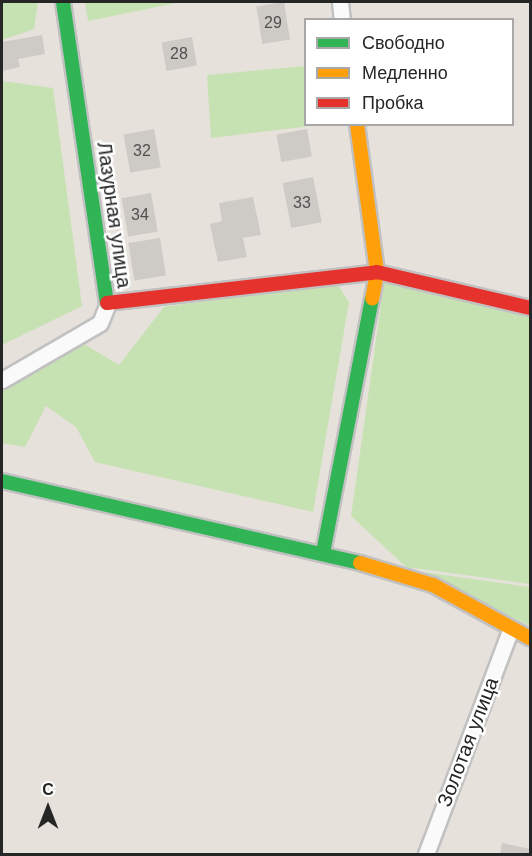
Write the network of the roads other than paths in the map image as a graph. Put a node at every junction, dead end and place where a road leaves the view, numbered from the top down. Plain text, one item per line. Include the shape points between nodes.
1 (63, 2) edge
2 (340, 2) edge
3 (342, 18) edge
4 (357, 126) edge
5 (377, 272) junction
6 (107, 306) junction
7 (531, 308) edge
8 (2, 380) edge
9 (2, 481) edge
10 (323, 552) junction
11 (510, 630) junction
12 (531, 638) edge
13 (426, 855) edge

1 - 6 street, Лазурная улица
2 - 3 street
4 - 5 street
5 - 6 street, Лазурная улица
5 - 7 street
5 - 10 street
6 - 8 street via 100,323
9 - 10 street
10 - 11 street via 433,585
11 - 12 street
11 - 13 street, Золотая улица

